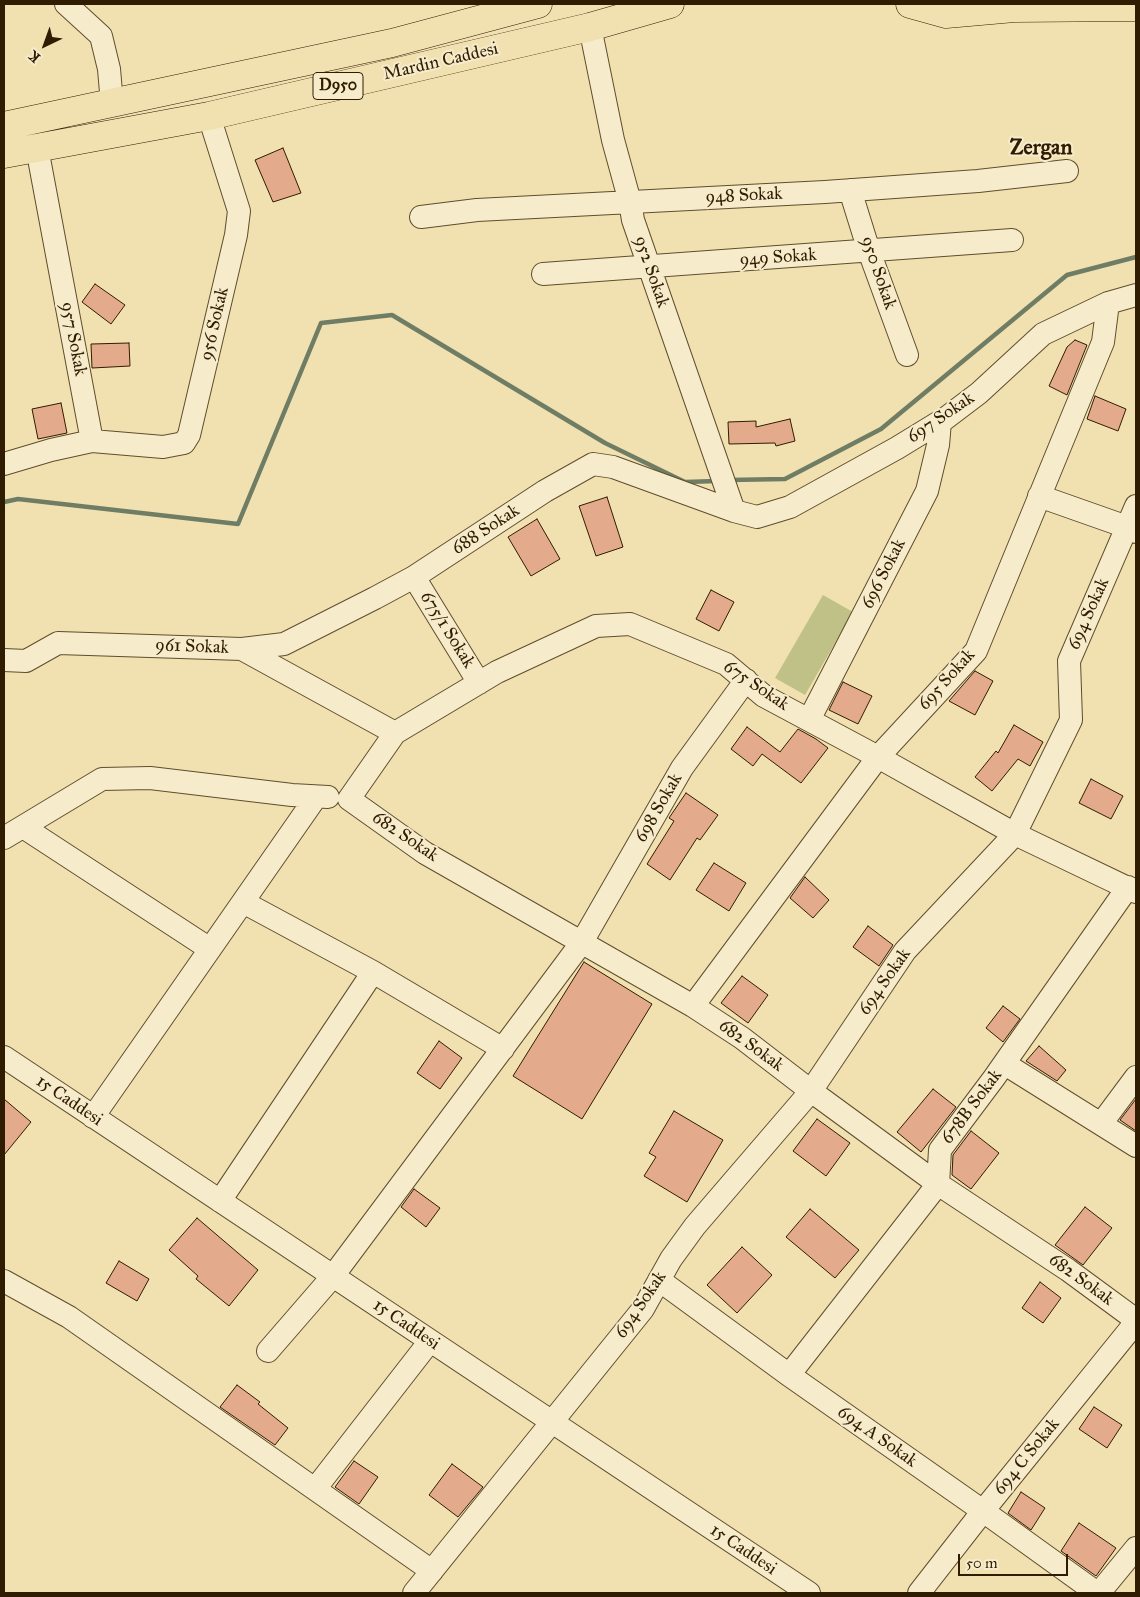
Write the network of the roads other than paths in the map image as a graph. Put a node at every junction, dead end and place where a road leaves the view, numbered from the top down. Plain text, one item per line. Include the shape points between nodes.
1 (66, 4) edge
2 (538, 4) edge
3 (670, 4) edge
4 (910, 4) edge
5 (987, 4) edge
6 (1136, 7) edge
7 (1014, 8) junction
8 (590, 27) junction
9 (112, 104) junction
10 (209, 116) junction
11 (4, 126) edge
12 (37, 148) junction
13 (4, 154) edge
14 (1067, 171) dead end
15 (850, 190) junction
16 (630, 202) junction
17 (421, 217) dead end
18 (1012, 240) dead end
19 (869, 251) junction
20 (650, 267) junction
21 (543, 274) dead end
22 (1136, 295) edge
23 (1108, 303) junction
24 (907, 355) dead end
25 (940, 422) junction
26 (92, 441) junction
27 (4, 464) edge
28 (1039, 496) junction
29 (1136, 506) edge
30 (734, 511) junction
31 (1132, 529) edge
32 (414, 577) junction
33 (242, 649) junction
34 (4, 661) edge
35 (746, 680) junction
36 (479, 683) junction
37 (809, 720) junction
38 (394, 733) junction
39 (878, 756) junction
40 (316, 797) junction
41 (349, 798) junction
42 (13, 833) edge
43 (1015, 834) junction
44 (1132, 889) edge
45 (242, 902) junction
46 (582, 942) junction
47 (210, 949) junction
48 (373, 972) junction
49 (693, 1006) junction
50 (502, 1049) junction
51 (4, 1057) edge
52 (1005, 1064) junction
53 (1136, 1077) edge
54 (811, 1091) junction
55 (93, 1117) junction
56 (1101, 1124) junction
57 (1136, 1146) edge
58 (938, 1184) junction
59 (220, 1201) junction
60 (333, 1276) junction
61 (659, 1280) junction
62 (4, 1281) edge
63 (1136, 1321) edge
64 (430, 1341) junction
65 (268, 1351) dead end
66 (789, 1375) junction
67 (552, 1422) junction
68 (315, 1489) junction
69 (983, 1511) junction
70 (1136, 1548) edge
71 (432, 1571) junction
72 (414, 1593) edge
73 (809, 1593) edge
74 (919, 1593) edge
75 (1098, 1593) edge

1 - 9 street via 100,36 109,69
2 - 9 main road, Mardin Caddesi / D950 via 392,43
3 - 8 main road, Mardin Caddesi / D950
4 - 7 main road via 946,14
5 - 7 main road
6 - 7 main road
8 - 10 main road, Mardin Caddesi / D950
8 - 16 street, 952 Sokak via 612,140
9 - 11 main road, Mardin Caddesi / D950
10 - 12 main road, Mardin Caddesi / D950
10 - 26 street, 956 Sokak via 239,211 189,435 184,444 163,447
12 - 13 main road, Mardin Caddesi / D950
12 - 26 street, 957 Sokak
14 - 15 street, 948 Sokak
15 - 16 street, 948 Sokak
15 - 19 street, 950 Sokak
16 - 17 street, 948 Sokak via 477,210
16 - 20 street, 952 Sokak
18 - 19 street, 949 Sokak
19 - 20 street, 949 Sokak
19 - 24 street, 950 Sokak
20 - 21 street, 949 Sokak
20 - 30 street, 952 Sokak
22 - 23 street, 697 Sokak
23 - 25 street, 697 Sokak via 1043,334 979,393
23 - 28 street, 695 Sokak via 1103,342
25 - 30 street, 697 Sokak via 790,507 757,517
25 - 37 street, 696 Sokak via 927,491
26 - 27 street
28 - 31 street
28 - 39 street, 695 Sokak via 976,651
29 - 31 street, 694 Sokak
30 - 32 street, 688 Sokak via 613,466 592,464
31 - 43 street, 694 Sokak via 1069,661 1072,720
32 - 33 street, 688 Sokak via 284,644
32 - 36 street, 675/1 Sokak
33 - 34 street, 961 Sokak via 58,643 26,661
33 - 38 street, 961 Sokak
35 - 36 street, 675 Sokak via 726,664 630,624 596,626
35 - 37 street, 675 Sokak via 764,696
35 - 46 street, 698 Sokak via 682,768
36 - 38 street, 675 Sokak
37 - 39 street, 675 Sokak
38 - 41 street
39 - 43 street, 675 Sokak
39 - 49 street, 695 Sokak
40 - 41 street
40 - 42 street via 150,778 102,779
40 - 45 street
41 - 46 street, 682 Sokak via 425,853
42 - 47 street
43 - 44 street, 675 Sokak
43 - 54 street, 694 Sokak via 906,951
44 - 52 street, 678B Sokak
45 - 47 street
45 - 48 street
46 - 49 street, 682 Sokak
46 - 50 street, 698 Sokak
47 - 55 street
48 - 50 street
48 - 59 street
49 - 54 street, 682 Sokak via 742,1038
50 - 60 street, 698 Sokak
51 - 55 street, 15 Caddesi
52 - 56 street
52 - 58 street, 678B Sokak via 940,1150
53 - 56 street
54 - 58 street, 682 Sokak
54 - 61 street, 694 Sokak via 695,1226
55 - 59 street, 15 Caddesi
56 - 57 street
58 - 63 street, 682 Sokak via 1068,1270
58 - 66 street
59 - 60 street, 15 Caddesi
60 - 64 street, 15 Caddesi
60 - 65 street, 698 Sokak
61 - 66 street, 694 A Sokak
61 - 67 street, 694 Sokak via 643,1309
62 - 68 street via 69,1317
63 - 69 street, 694 C Sokak
64 - 67 street, 15 Caddesi
64 - 68 street
66 - 69 street, 694 A Sokak
67 - 71 street, 694 Sokak
67 - 73 street, 15 Caddesi
68 - 71 street
69 - 74 street, 694 C Sokak
69 - 75 street, 694 A Sokak
70 - 75 street
71 - 72 street, 694 Sokak

